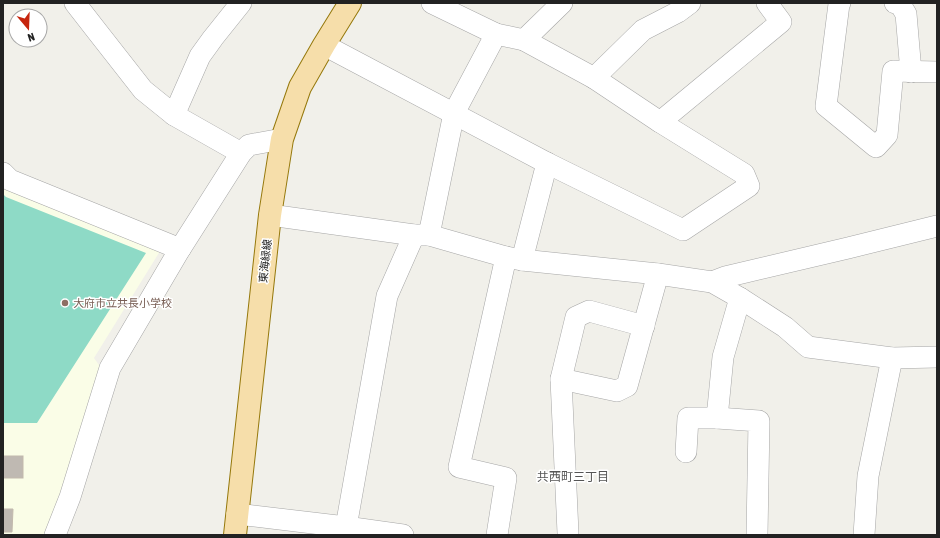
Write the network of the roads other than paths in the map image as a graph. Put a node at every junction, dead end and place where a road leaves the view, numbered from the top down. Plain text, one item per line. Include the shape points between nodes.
1 (75, 3) edge
2 (241, 3) edge
3 (350, 3) edge
4 (432, 3) edge
5 (562, 3) edge
6 (690, 3) edge
7 (767, 3) edge
8 (840, 3) edge
9 (895, 3) edge
10 (452, 8) edge
11 (496, 34) junction
12 (524, 40) junction
13 (324, 45) junction
14 (911, 72) junction
15 (937, 72) edge
16 (594, 78) junction
17 (454, 113) junction
18 (174, 115) junction
19 (660, 122) junction
20 (282, 139) junction
21 (241, 153) junction
22 (547, 163) junction
23 (3, 173) edge
24 (270, 215) junction
25 (937, 226) edge
26 (421, 235) junction
27 (180, 249) junction
28 (514, 258) junction
29 (658, 274) junction
30 (712, 282) junction
31 (740, 298) junction
32 (644, 326) junction
33 (937, 357) edge
34 (892, 358) junction
35 (561, 379) junction
36 (717, 418) junction
37 (686, 452) dead end
38 (236, 525) edge
39 (346, 527) junction
40 (568, 534) edge
41 (55, 535) edge
42 (403, 535) edge
43 (497, 535) edge
44 (757, 535) edge
45 (864, 535) edge

1 - 18 street via 143,90
2 - 18 street via 200,56
3 - 13 main road, 東海緑線
4 - 10 street
5 - 12 street
6 - 16 street via 643,30
7 - 19 street via 781,22
8 - 14 street via 826,106 876,147 887,135 893,71
9 - 14 street via 900,4 906,14
10 - 11 street
11 - 12 street
11 - 17 street
12 - 16 street
13 - 17 street
13 - 20 main road, 東海緑線 via 300,87
14 - 15 street
16 - 19 street
17 - 22 street
17 - 26 street
18 - 21 street
19 - 22 street via 744,174 749,186 683,230
20 - 21 street via 249,145
20 - 24 main road, 東海緑線
21 - 27 street
22 - 28 street
23 - 27 street via 10,180
24 - 26 street
24 - 38 main road, 東海緑線
25 - 30 street
26 - 28 street
26 - 39 street via 387,296
27 - 41 street via 110,368 70,497
28 - 29 street
28 - 43 street via 459,468 506,478
29 - 30 street
29 - 32 street
30 - 31 street
31 - 34 street via 785,327 808,347
31 - 36 street via 723,357
32 - 35 street via 627,386 618,391
32 - 35 street via 589,311 576,317
33 - 34 street
34 - 45 street via 868,476
35 - 40 street
36 - 37 street via 688,418
36 - 44 street via 759,421
38 - 39 street
39 - 42 street

